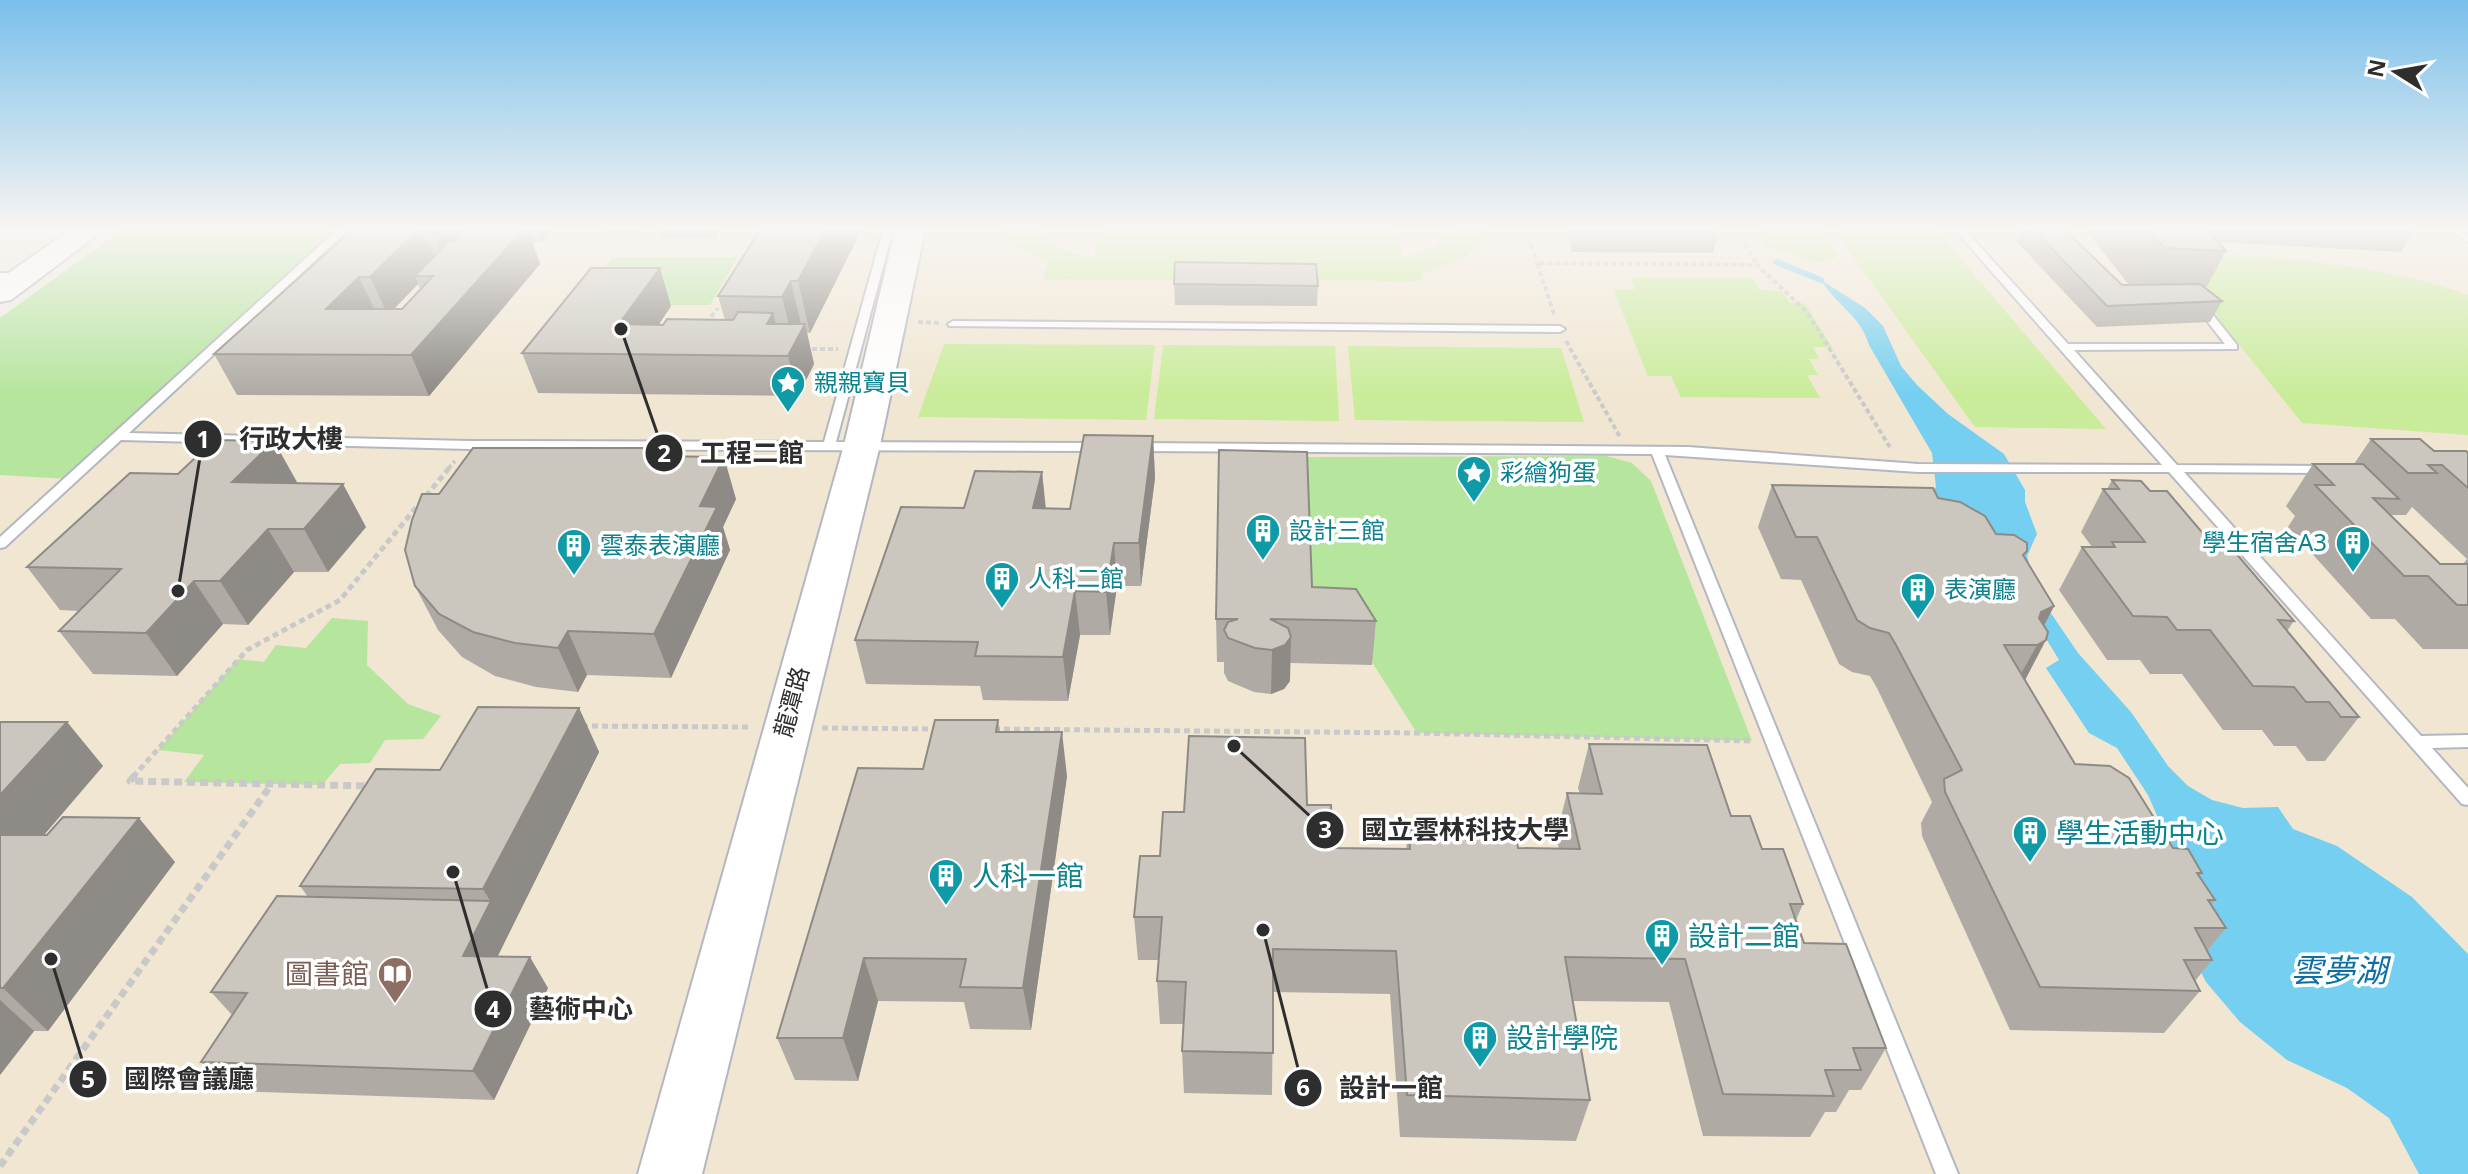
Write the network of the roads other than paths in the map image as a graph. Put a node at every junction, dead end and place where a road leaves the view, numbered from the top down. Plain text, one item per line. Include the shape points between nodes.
1 (283, 285) edge
2 (877, 285) edge
3 (893, 285) edge
4 (2009, 285) edge
5 (2194, 299) edge
6 (953, 324) road end
7 (1560, 329) road end
8 (2065, 347) junction
9 (117, 436) junction
10 (845, 445) junction
11 (1657, 451) junction
12 (2346, 469) edge
13 (2177, 470) junction
14 (0, 544) edge
15 (796, 620) dead end
16 (2468, 741) edge
17 (2418, 742) junction
18 (2468, 799) edge
19 (670, 1174) edge
20 (1947, 1174) edge

1 - 9 lane
2 - 10 lane
3 - 10 street, 龍潭路
4 - 8 lane
5 - 8 lane via 2233,347
6 - 7 lane
8 - 13 lane
9 - 10 lane via 469,445
9 - 14 lane
10 - 11 lane
10 - 15 lane
10 - 19 street, 龍潭路 via 770,728
11 - 13 lane via 1918,468
11 - 20 lane
12 - 13 lane
13 - 17 lane
16 - 17 lane
17 - 18 lane

